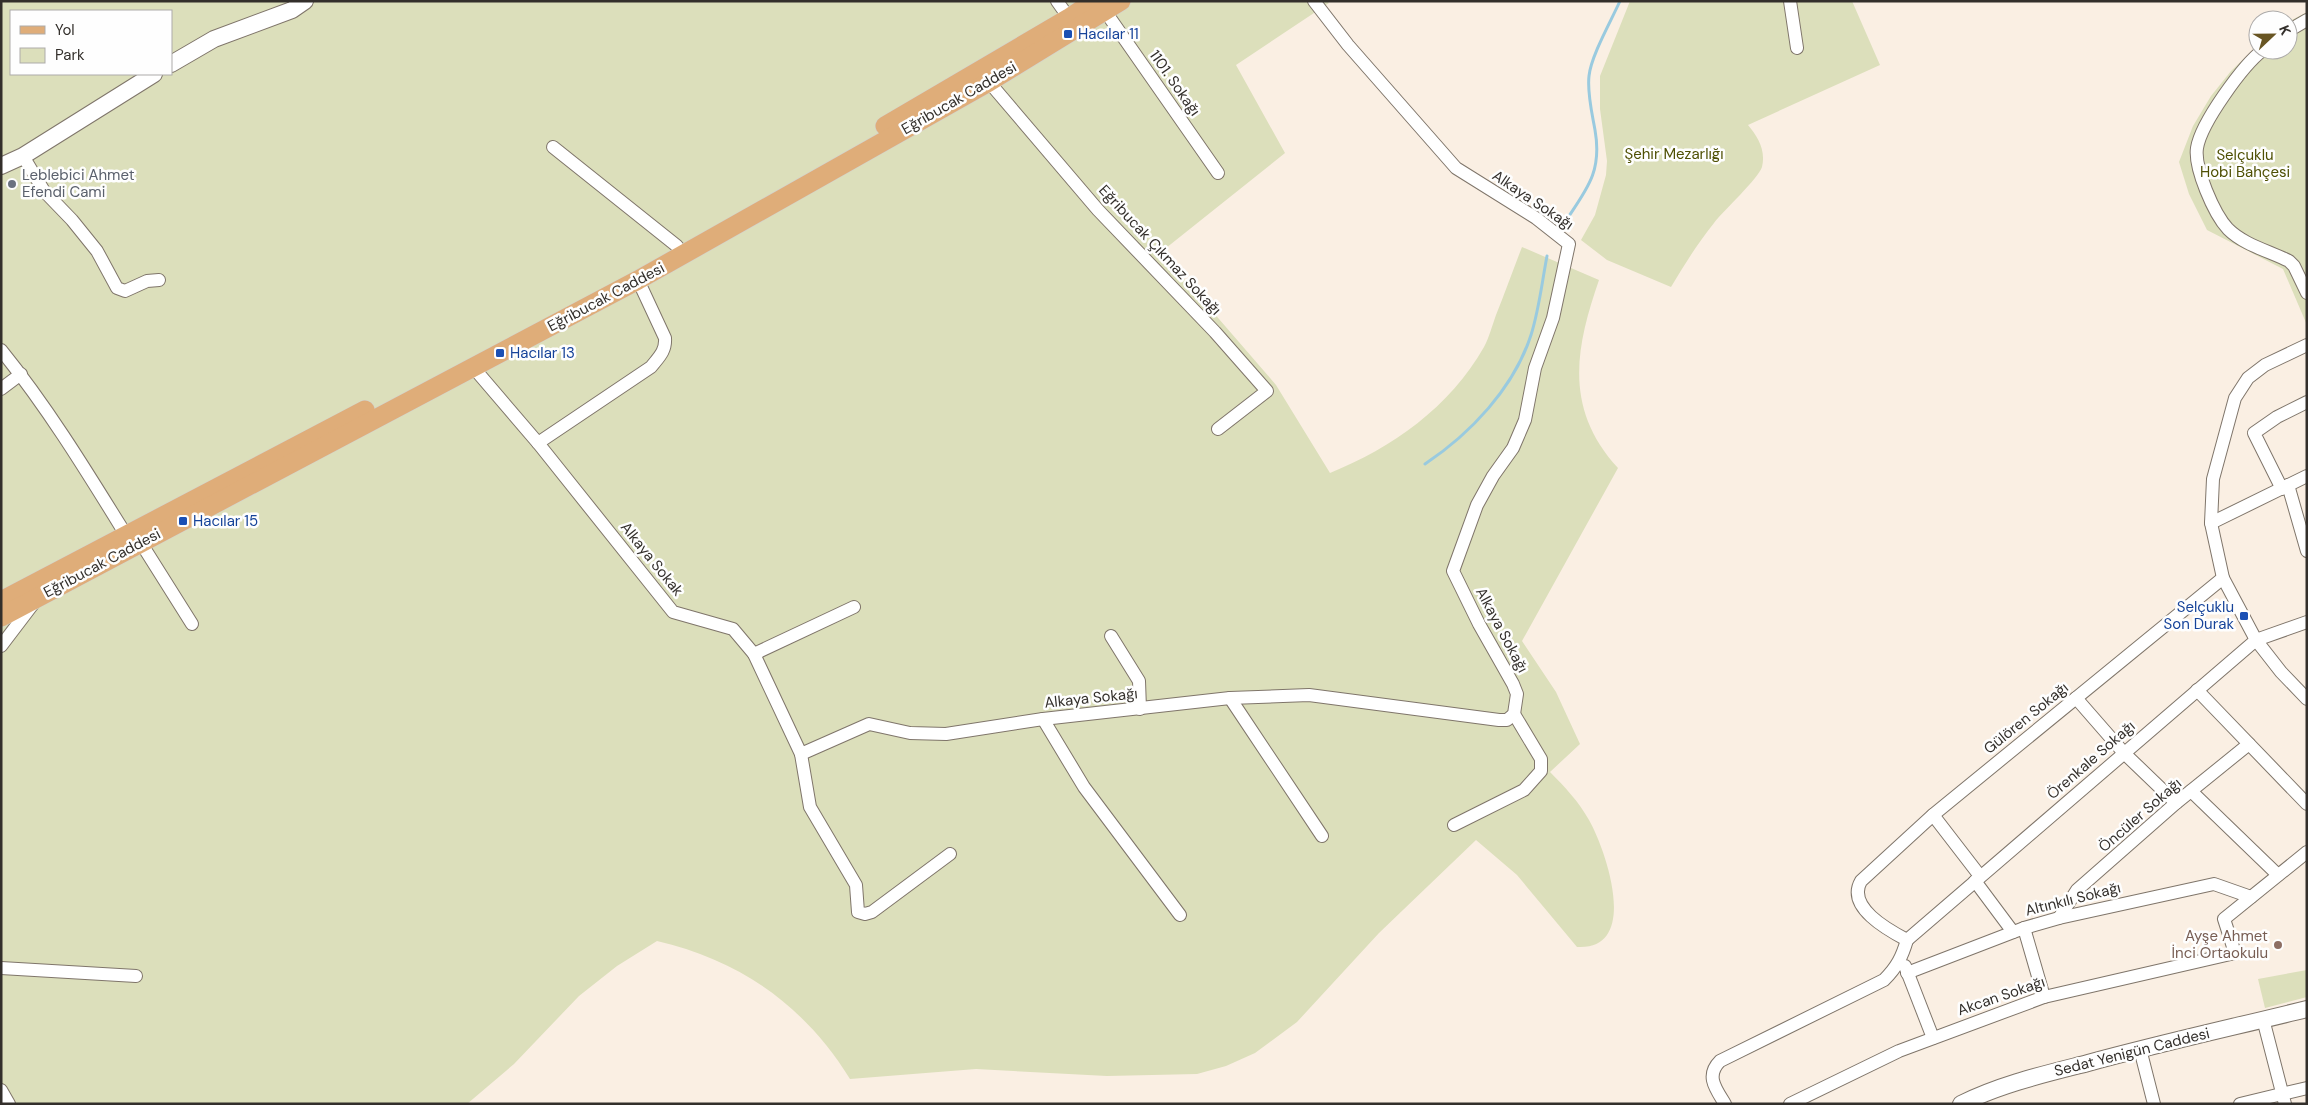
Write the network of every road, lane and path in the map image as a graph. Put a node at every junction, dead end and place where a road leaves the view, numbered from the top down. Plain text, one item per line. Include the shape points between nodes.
1 (305, 1) edge
2 (1056, 1) edge
3 (1121, 1) edge
4 (1314, 1) edge
5 (1790, 1) edge
6 (1099, 6) edge
7 (1069, 18) junction
8 (1797, 48) dead end
9 (2253, 60) edge
10 (172, 63) edge
11 (152, 75) edge
12 (989, 82) junction
13 (553, 147) dead end
14 (9, 160) edge
15 (1218, 173) dead end
16 (677, 246) junction
17 (159, 280) dead end
18 (638, 280) junction
19 (2307, 293) edge
20 (2307, 345) edge
21 (1, 350) edge
22 (473, 367) junction
23 (20, 374) junction
24 (1, 389) edge
25 (2307, 402) edge
26 (1218, 430) dead end
27 (538, 443) junction
28 (2307, 476) edge
29 (2285, 487) junction
30 (2211, 523) junction
31 (134, 539) junction
32 (2307, 551) edge
33 (2223, 578) junction
34 (39, 597) junction
35 (1, 601) edge
36 (854, 607) dead end
37 (1, 617) edge
38 (2307, 622) edge
39 (192, 624) dead end
40 (1111, 636) dead end
41 (2256, 640) junction
42 (1, 646) edge
43 (754, 654) junction
44 (2197, 690) junction
45 (1230, 698) junction
46 (2076, 698) junction
47 (2307, 699) edge
48 (1140, 709) junction
49 (1514, 714) junction
50 (1043, 719) junction
51 (2250, 744) junction
52 (2124, 753) junction
53 (801, 754) junction
54 (2191, 791) junction
55 (2176, 804) junction
56 (2307, 804) edge
57 (1933, 815) junction
58 (1454, 825) dead end
59 (1322, 836) dead end
60 (2307, 852) edge
61 (950, 854) dead end
62 (2278, 875) junction
63 (1977, 879) junction
64 (2251, 897) junction
65 (1180, 915) dead end
66 (2060, 918) junction
67 (2019, 930) junction
68 (1906, 940) junction
69 (1902, 958) junction
70 (1, 968) edge
71 (1908, 973) junction
72 (136, 976) dead end
73 (2044, 997) junction
74 (2307, 1009) edge
75 (2263, 1019) junction
76 (1933, 1038) junction
77 (2140, 1049) junction
78 (2307, 1088) edge
79 (1, 1090) edge
80 (2283, 1099) edge
81 (9, 1104) edge
82 (1725, 1104) edge
83 (1790, 1104) edge
84 (1961, 1104) edge
85 (2154, 1104) edge
86 (2240, 1104) edge

1 - 10 street via 292,10 214,39
2 - 7 street
3 - 6 main road, Eğribucak Caddesi
4 - 49 street, Alkaya Sokağı via 1348,45 1456,168 1536,218 1569,244 1553,318 1535,368 1525,420 1513,448 1477,506 1453,571 1478,624 1513,684 1516,694
5 - 8 street
6 - 7 main road, Eğribucak Caddesi
6 - 12 main road, Eğribucak Caddesi
6 - 15 street, 1101. Sokağı
7 - 16 main road, Eğribucak Caddesi
9 - 19 street via 2223,97 2203,132 2197,148 2197,164 2218,215 2227,228 2239,238 2288,261 2294,266
11 - 14 street
12 - 18 main road, Eğribucak Caddesi
12 - 26 street, Eğribucak Çıkmaz Sokağı via 1098,210 1267,391
13 - 16 street
14 - 17 street via 72,220 97,251 117,288 127,290 147,281
16 - 31 main road, Eğribucak Caddesi
18 - 22 main road, Eğribucak Caddesi
18 - 27 street via 665,338 666,346 660,356 651,367
20 - 30 street via 2265,365 2248,378 2235,398 2213,479
21 - 23 street
22 - 27 street, Alkaya Sokak
22 - 31 main road, Eğribucak Caddesi
23 - 24 street
23 - 31 street
25 - 29 street via 2254,433
27 - 43 street, Alkaya Sokak via 673,612 733,629
28 - 29 street
29 - 30 street
29 - 32 street
30 - 33 street
31 - 34 main road, Eğribucak Caddesi
31 - 35 main road, Eğribucak Caddesi
31 - 39 street
33 - 41 street
33 - 46 street, Gülören Sokağı
34 - 37 main road, Eğribucak Caddesi
34 - 42 street
36 - 43 street
38 - 41 street, Örenkale Sokağı
40 - 48 street via 1139,681
41 - 44 street, Örenkale Sokağı
41 - 47 street
43 - 53 street, Alkaya Sokak
44 - 51 street
44 - 52 street, Örenkale Sokağı
45 - 48 street, Alkaya Sokağı
45 - 49 street, Alkaya Sokağı via 1309,695 1499,720 1507,720
45 - 59 street
46 - 52 street
46 - 57 street, Gülören Sokağı
48 - 50 street, Alkaya Sokağı
49 - 58 street via 1541,760 1541,771 1524,790
50 - 53 street, Alkaya Sokağı via 946,734 910,732 869,724
50 - 65 street via 1084,787
51 - 54 street, Öncüler Sokağı
51 - 56 street
52 - 55 street
52 - 63 street, Örenkale Sokağı
53 - 61 street, Alkaya Sokak via 810,808 856,885 859,913 872,912
54 - 55 street, Öncüler Sokağı
54 - 62 street
55 - 66 street, Öncüler Sokağı via 2077,890
57 - 63 street
57 - 68 street, Gülören Sokağı via 1862,881 1857,891 1868,912 1885,928
60 - 62 street
62 - 64 street
63 - 67 street
63 - 68 street, Örenkale Sokağı
64 - 66 street, Altınkılı Sokağı via 2214,884
64 - 73 street, Akcan Sokağı via 2224,919 2235,953
66 - 67 street, Altınkılı Sokağı
67 - 71 street, Altınkılı Sokağı
67 - 73 street
68 - 69 street
69 - 71 street
69 - 82 street via 1884,980 1720,1061 1712,1078
70 - 72 street
71 - 76 street
73 - 76 street, Akcan Sokağı
74 - 75 street, Sedat Yenigün Caddesi
75 - 77 street, Sedat Yenigün Caddesi
75 - 80 street
76 - 83 street, Akcan Sokağı via 1899,1050
77 - 84 street, Sedat Yenigün Caddesi via 2041,1075
77 - 85 street
78 - 80 street
79 - 81 street
80 - 86 street

